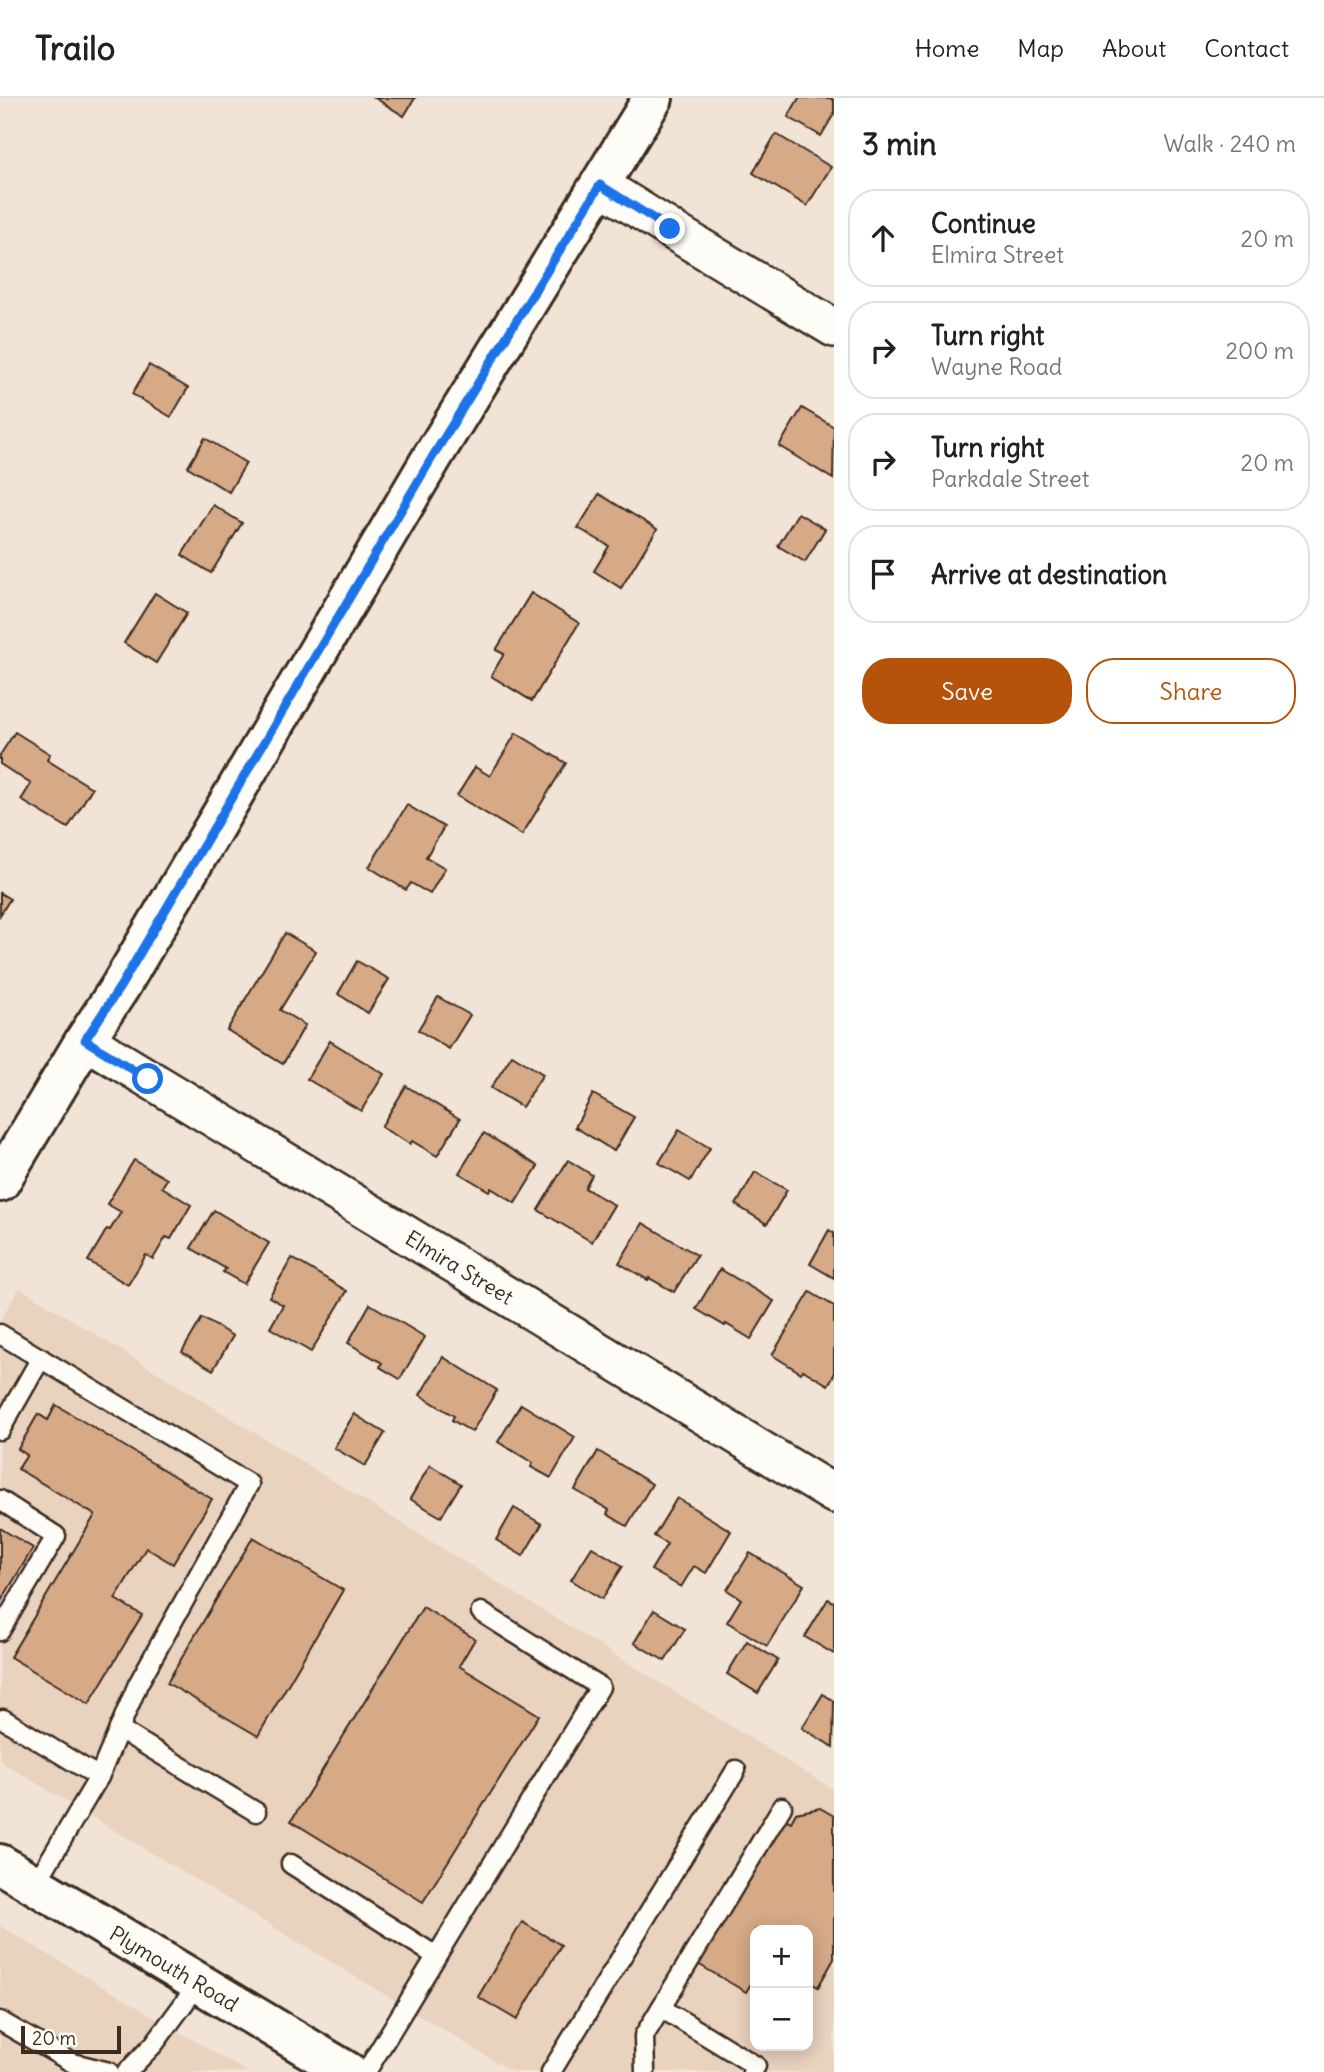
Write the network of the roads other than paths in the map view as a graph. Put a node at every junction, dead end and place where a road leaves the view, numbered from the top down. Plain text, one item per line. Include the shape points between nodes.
1 (653, 98) edge
2 (600, 185) junction
3 (834, 328) edge
4 (85, 1040) junction
5 (0, 1182) edge
6 (0, 1334) edge
7 (41, 1358) junction
8 (0, 1430) edge
9 (834, 1494) edge
10 (0, 1500) edge
11 (481, 1612) dead end
12 (0, 1630) edge
13 (4, 1719) dead end
14 (119, 1729) junction
15 (736, 1770) dead end
16 (99, 1777) junction
17 (782, 1807) dead end
18 (256, 1812) dead end
19 (0, 1864) edge
20 (291, 1864) dead end
21 (36, 1885) junction
22 (436, 1956) junction
23 (199, 1983) junction
24 (661, 2008) junction
25 (0, 2021) edge
26 (109, 2072) edge
27 (127, 2072) edge
28 (348, 2072) edge
29 (366, 2072) edge
30 (551, 2072) edge
31 (645, 2072) edge
32 (752, 2072) edge

1 - 2 main road
2 - 3 street
2 - 4 main road
4 - 5 main road
4 - 9 street, Elmira Street
6 - 7 lane
7 - 8 lane
7 - 14 lane via 249,1484 138,1684
10 - 12 lane via 56,1536
11 - 22 lane via 600,1687
13 - 16 lane
14 - 16 lane
14 - 18 lane
15 - 30 lane
16 - 21 lane
17 - 24 lane
19 - 21 main road, Plymouth Road
20 - 22 lane
21 - 23 main road, Plymouth Road
22 - 29 lane
23 - 27 lane via 154,2045
23 - 28 main road, Plymouth Road
24 - 31 lane via 644,2036
24 - 32 lane via 756,2066
25 - 26 lane via 74,2063

